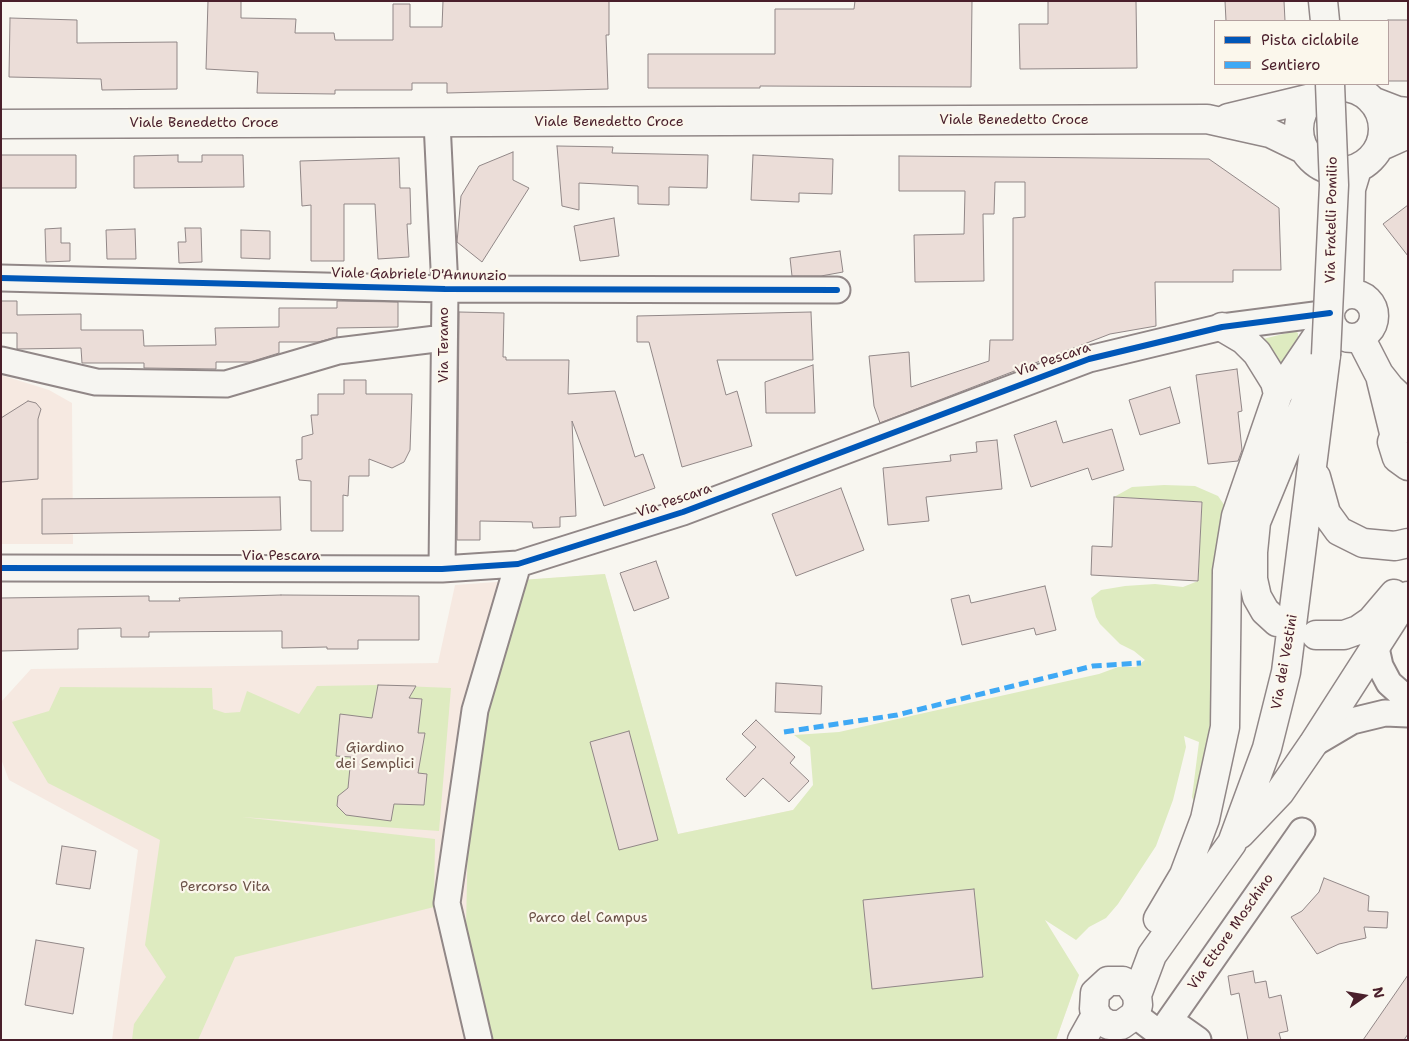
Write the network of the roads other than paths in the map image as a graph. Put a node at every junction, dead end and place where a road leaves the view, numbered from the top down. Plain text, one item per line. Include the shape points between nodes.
1 (1323, 1) edge
2 (1325, 20) edge
3 (1320, 91) edge
4 (1372, 101) junction
5 (1408, 112) edge
6 (1217, 120) junction
7 (437, 122) junction
8 (1, 124) edge
9 (1408, 134) edge
10 (1379, 147) junction
11 (1303, 148) junction
12 (1348, 176) junction
13 (1, 278) edge
14 (444, 289) junction
15 (837, 290) dead end
16 (1336, 308) junction
17 (1222, 327) junction
18 (1360, 337) junction
19 (444, 338) junction
20 (1326, 355) junction
21 (1, 360) edge
22 (1379, 374) junction
23 (1278, 394) junction
24 (1408, 405) edge
25 (1401, 427) edge
26 (1313, 463) junction
27 (1408, 466) edge
28 (1408, 543) edge
29 (518, 564) junction
30 (1, 568) edge
31 (442, 569) junction
32 (1408, 578) edge
33 (1408, 596) edge
34 (1277, 622) dead end
35 (1316, 635) dead end
36 (1376, 648) junction
37 (1408, 700) edge
38 (1408, 714) edge
39 (1313, 744) junction
40 (1302, 831) dead end
41 (1232, 843) junction
42 (1162, 940) junction
43 (1137, 955) junction
44 (1117, 1012) edge
45 (1160, 1034) junction
46 (479, 1040) edge
47 (1082, 1040) edge
48 (1198, 1040) edge

1 - 2 main road
3 - 4 main road via 1337,87 1359,91
3 - 6 main road via 1273,109
3 - 11 main road via 1303,109 1299,122
3 - 20 main road, Via Fratelli Pomilio, bridge via 1334,185
4 - 5 main road
4 - 10 main road via 1382,123
6 - 7 main road, Viale Benedetto Croce
6 - 11 main road via 1270,133
7 - 8 main road, Viale Benedetto Croce
7 - 14 street, Via Teramo
9 - 10 main road
10 - 12 main road via 1366,164
11 - 12 main road via 1317,165
12 - 16 main road
13 - 14 street, Viale Gabriele D'Annunzio
14 - 15 street, Viale Gabriele D'Annunzio
14 - 19 street, Via Teramo
16 - 17 street, Via Pescara
16 - 18 main road via 1331,324 1339,335
16 - 18 main road via 1362,297 1372,307 1371,328
16 - 23 main road
17 - 23 main road via 1244,340 1257,353 1275,382
17 - 29 street, Via Pescara via 1089,359 683,512
18 - 22 main road
19 - 21 street via 338,350 226,384 96,382
19 - 31 street, Via Teramo
20 - 26 main road, Via dei Vestini
20 - 34 main road via 1256,522 1253,579 1261,604
22 - 24 main road
22 - 25 main road
23 - 43 main road via 1236,516 1230,544 1225,726 1205,819 1184,875
25 - 27 main road via 1393,450 1397,458
26 - 28 main road via 1319,495 1326,513 1339,531 1363,543 1395,546
26 - 41 main road, Via dei Vestini via 1286,672 1267,748
29 - 31 street, Via Pescara
29 - 46 street via 475,710 447,903
30 - 31 street, Via Pescara
32 - 35 main road via 1371,621 1358,630 1344,635
33 - 36 main road
36 - 37 street via 1380,666 1389,683
36 - 39 main road
38 - 39 street via 1385,713 1352,721
39 - 41 main road via 1280,792
40 - 45 street, Via Ettore Moschino
41 - 42 main road, Via dei Vestini
42 - 43 main road, Via dei Vestini
42 - 44 main road, Via dei Vestini
43 - 44 main road, Via dei Vestini
44 - 45 street
44 - 47 main road, Via dei Vestini
45 - 48 street via 1181,1028

